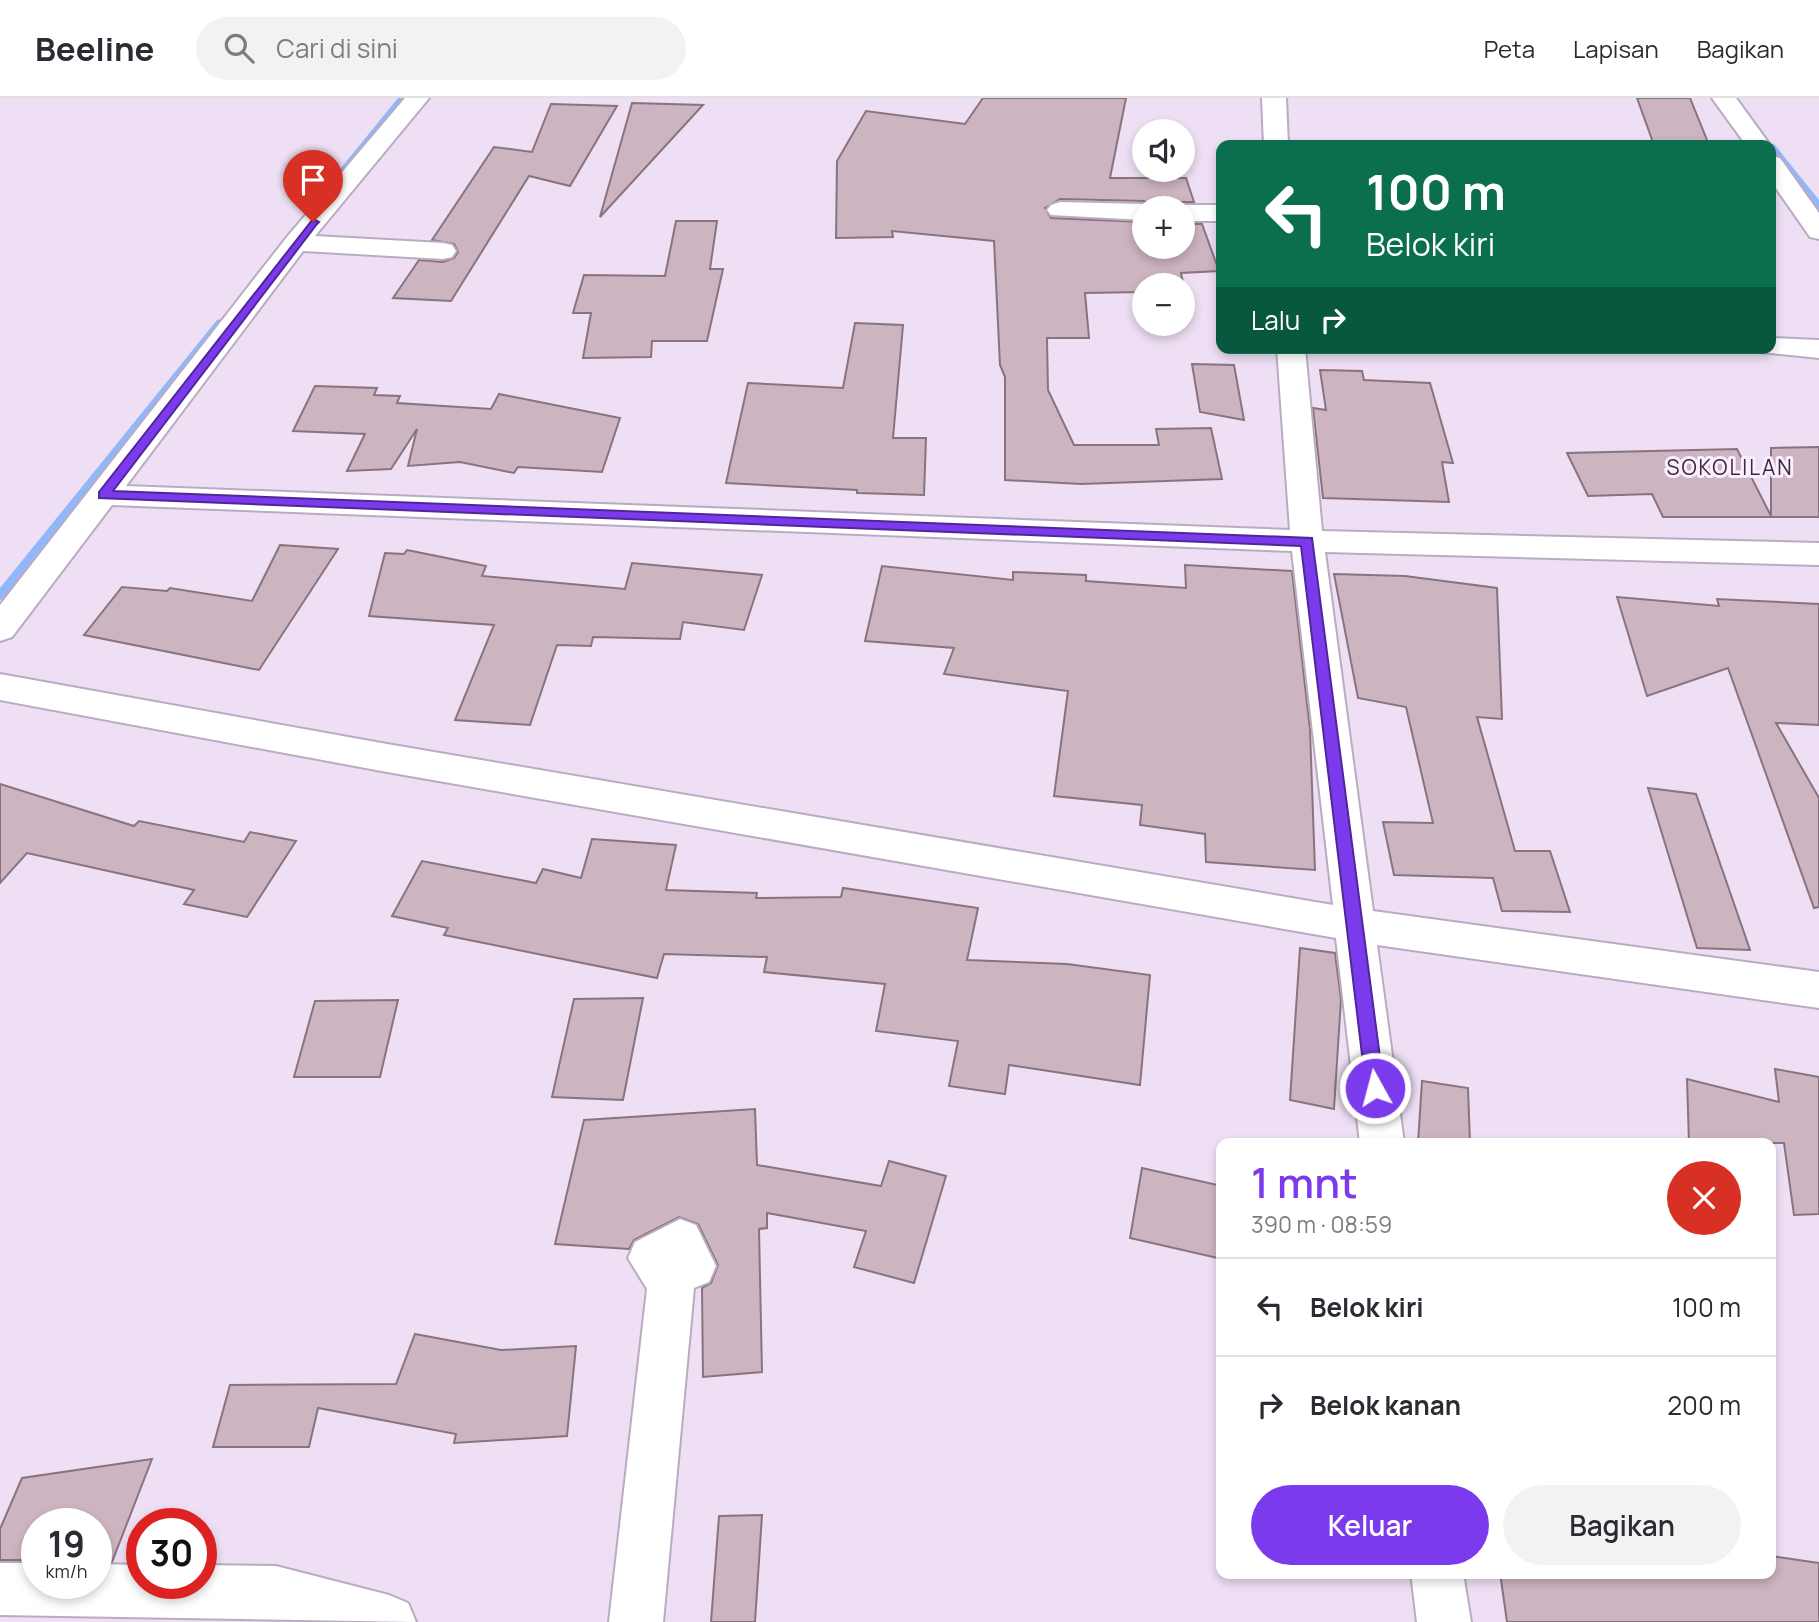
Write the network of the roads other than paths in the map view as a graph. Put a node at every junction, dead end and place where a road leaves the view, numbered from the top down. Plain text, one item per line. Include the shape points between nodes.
1 (417, 98) edge
2 (1274, 98) edge
3 (1724, 98) edge
4 (1276, 140) edge
5 (1754, 140) edge
6 (1776, 170) edge
7 (1060, 210) dead end
8 (1132, 212) edge
9 (1195, 213) edge
10 (1216, 213) edge
11 (1819, 231) edge
12 (296, 243) junction
13 (443, 251) dead end
14 (1776, 346) edge
15 (1819, 349) edge
16 (1291, 354) edge
17 (112, 484) junction
18 (1306, 533) junction
19 (1819, 537) edge
20 (1819, 554) edge
21 (0, 628) edge
22 (0, 687) edge
23 (1354, 925) junction
24 (1819, 990) edge
25 (1381, 1138) edge
26 (693, 1266) dead end
27 (1438, 1579) edge
28 (0, 1589) edge
29 (389, 1622) edge
30 (636, 1622) edge
31 (1444, 1622) edge

1 - 12 street
2 - 4 street
3 - 5 street
6 - 11 street
7 - 8 street
9 - 10 street
12 - 13 street
12 - 17 street
14 - 15 street
16 - 18 street
17 - 18 street
17 - 21 street
18 - 19 street
18 - 20 street
18 - 23 street
22 - 23 street
23 - 24 street
23 - 25 street
26 - 30 street via 680,1241 651,1258 671,1283
27 - 31 street
28 - 29 street via 276,1593

